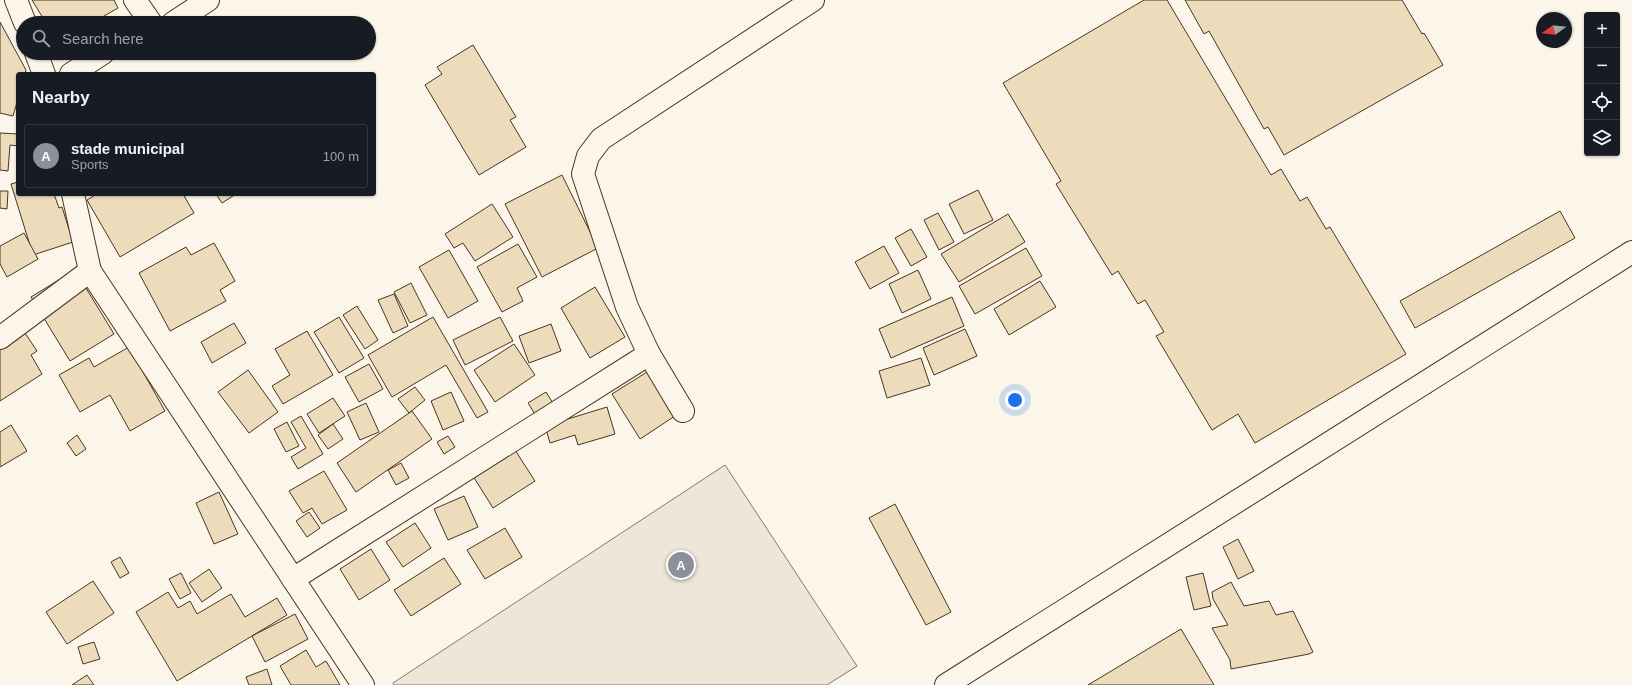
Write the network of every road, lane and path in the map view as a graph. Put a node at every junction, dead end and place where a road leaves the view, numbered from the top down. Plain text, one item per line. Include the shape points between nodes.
1 (16, 0) edge
2 (135, 0) edge
3 (208, 0) edge
4 (813, 0) edge
5 (22, 16) edge
6 (145, 16) edge
7 (183, 16) edge
8 (39, 60) edge
9 (92, 60) edge
10 (43, 72) edge
11 (74, 72) edge
12 (73, 196) edge
13 (1632, 252) edge
14 (90, 271) junction
15 (0, 338) edge
16 (649, 354) junction
17 (683, 411) dead end
18 (293, 579) junction
19 (363, 685) edge
20 (946, 685) edge

1 - 5 street
2 - 6 street
3 - 7 street
4 - 16 street via 601,139 588,156 583,174 627,308
8 - 10 street
9 - 11 street
12 - 14 street
13 - 20 street
14 - 15 street
14 - 18 street
16 - 17 street
16 - 18 street
18 - 19 street

